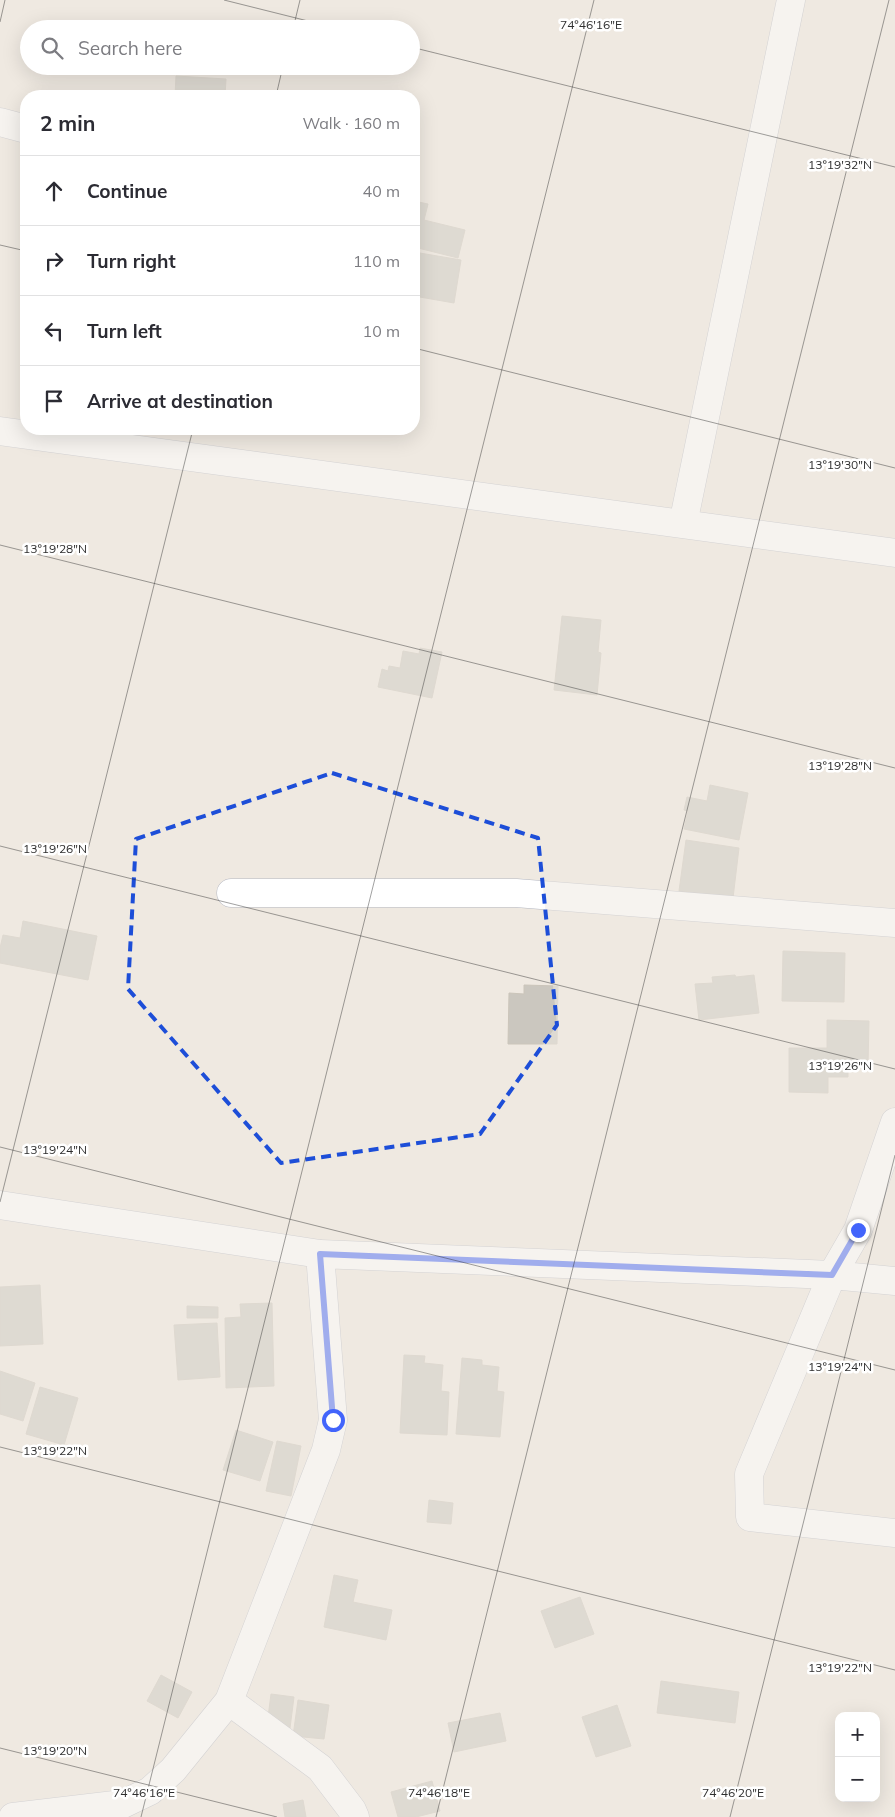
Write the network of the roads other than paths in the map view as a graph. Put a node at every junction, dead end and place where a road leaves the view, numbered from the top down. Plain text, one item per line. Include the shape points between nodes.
1 (791, 0) edge
2 (0, 122) edge
3 (20, 127) edge
4 (0, 431) edge
5 (20, 434) edge
6 (29, 435) edge
7 (683, 524) junction
8 (895, 553) edge
9 (231, 893) dead end
10 (895, 923) edge
11 (895, 1122) edge
12 (0, 1205) edge
13 (320, 1254) junction
14 (832, 1275) junction
15 (895, 1281) edge
16 (895, 1533) edge
17 (229, 1701) junction
18 (13, 1817) edge
19 (355, 1817) edge

1 - 7 street
2 - 3 street
4 - 5 street
6 - 7 street
7 - 8 street
9 - 10 street via 516,893
11 - 14 street via 858,1230
12 - 13 street
13 - 14 street
13 - 17 street via 333,1420 326,1450
14 - 15 street
14 - 16 street via 749,1474 750,1517
17 - 18 street via 174,1770 150,1791 123,1804
17 - 19 street via 320,1768

